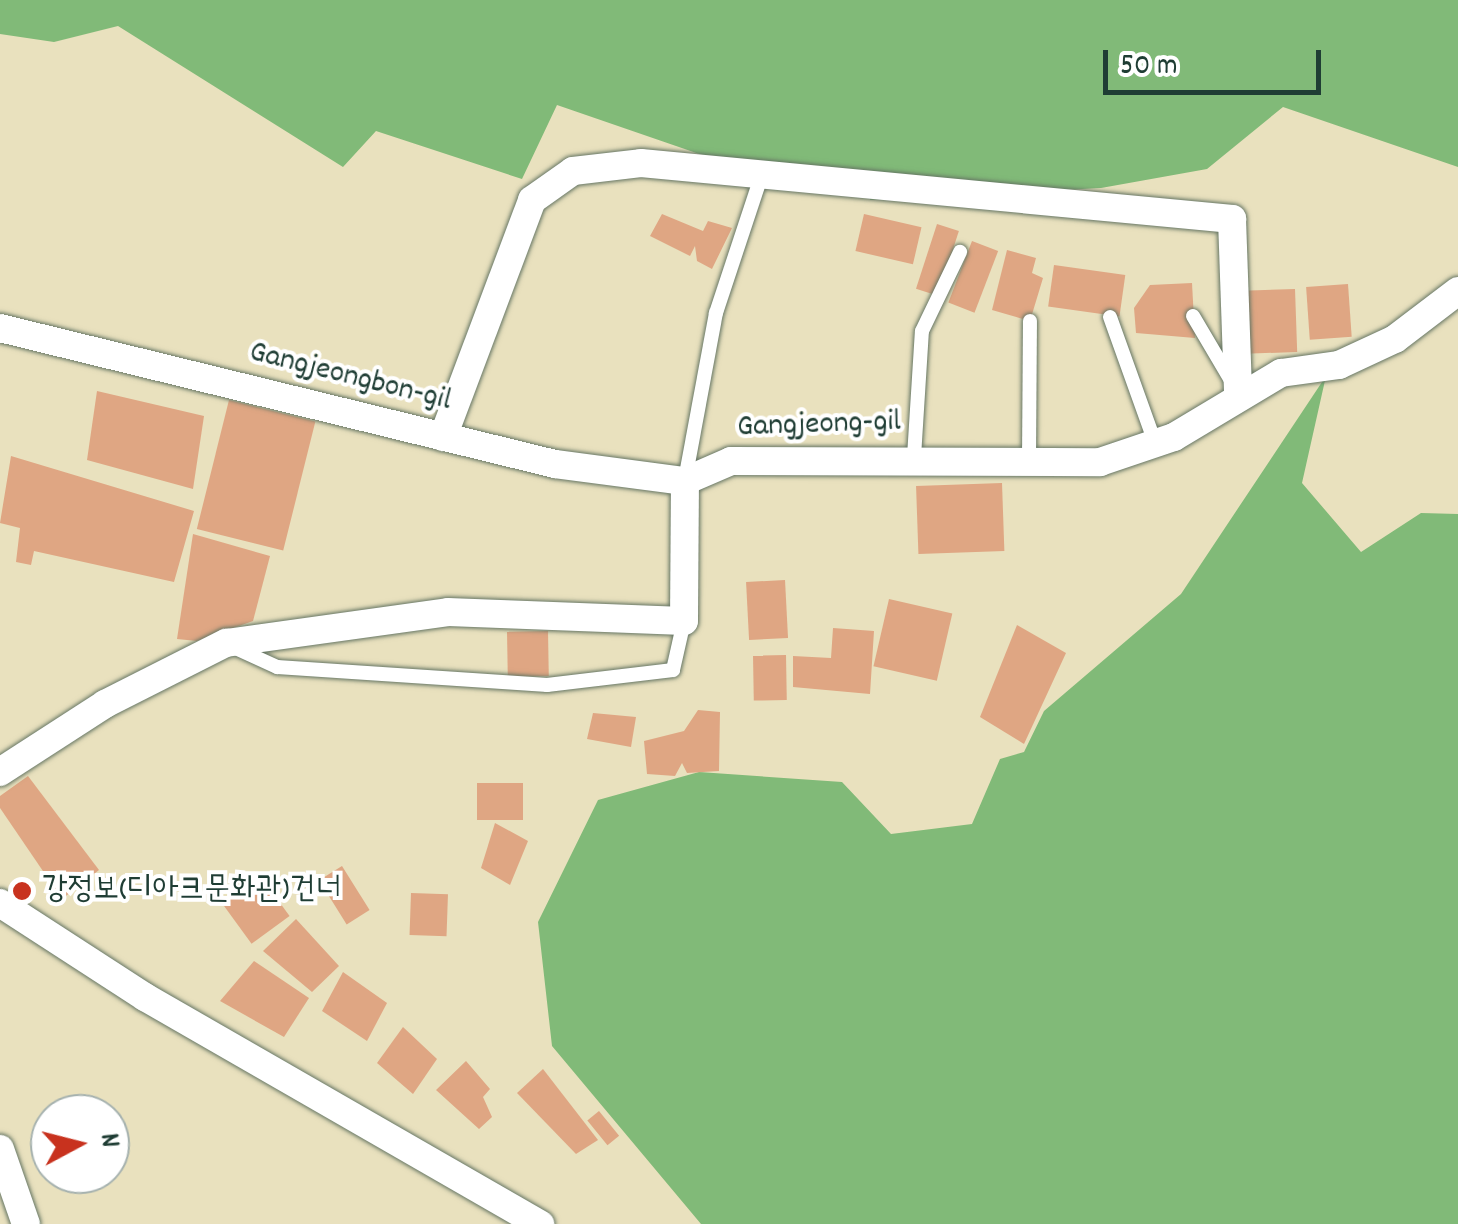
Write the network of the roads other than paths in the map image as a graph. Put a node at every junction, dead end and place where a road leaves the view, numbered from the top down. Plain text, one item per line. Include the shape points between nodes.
1 (762, 174) junction
2 (960, 252) dead end
3 (1458, 291) edge
4 (1194, 316) dead end
5 (1110, 317) dead end
6 (1030, 321) dead end
7 (0, 328) edge
8 (1238, 394) junction
9 (443, 438) junction
10 (1154, 444) junction
11 (914, 457) junction
12 (1029, 459) junction
13 (685, 481) junction
14 (684, 621) junction
15 (226, 643) junction
16 (0, 772) edge
17 (0, 902) edge
18 (0, 1149) edge
19 (26, 1224) edge
20 (540, 1224) edge

1 - 8 street via 1232,219
1 - 9 street via 641,162 573,171 532,200
1 - 13 lane via 716,313
2 - 11 lane via 922,331
3 - 8 street, Gangjeong-gil via 1396,340
4 - 8 lane
5 - 10 lane
6 - 12 lane
7 - 9 street, Gangjeongbon-gil
8 - 10 street, Gangjeong-gil
9 - 13 street, Gangjeongbon-gil
10 - 12 street, Gangjeong-gil via 1100,462
11 - 12 street, Gangjeong-gil
11 - 13 street, Gangjeong-gil via 731,460
13 - 14 street
14 - 15 street via 448,612
14 - 15 lane via 672,670 547,684 276,667
15 - 16 street via 105,704
17 - 20 street via 144,997
18 - 19 street

